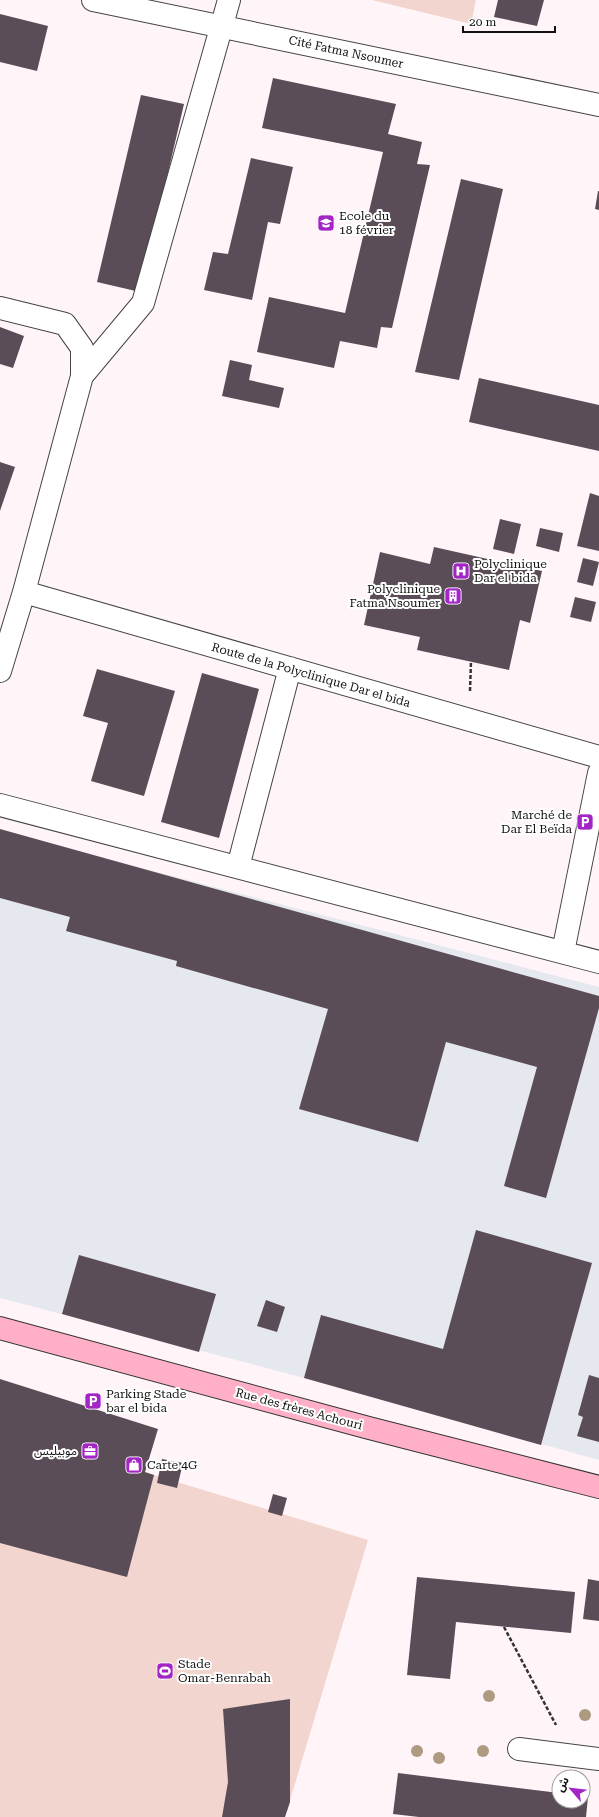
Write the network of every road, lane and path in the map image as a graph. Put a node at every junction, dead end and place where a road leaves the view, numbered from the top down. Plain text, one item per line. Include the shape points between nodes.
1 (93, 0) edge
2 (229, 0) edge
3 (221, 26) junction
4 (599, 105) edge
5 (0, 308) edge
6 (82, 376) junction
7 (24, 592) junction
8 (290, 668) junction
9 (0, 671) edge
10 (599, 757) edge
11 (599, 772) edge
12 (0, 805) edge
13 (238, 867) junction
14 (563, 952) junction
15 (599, 962) edge
16 (0, 1328) edge
17 (599, 1487) edge
18 (504, 1627) dead end
19 (519, 1749) dead end
20 (572, 1755) junction
21 (599, 1759) edge

1 - 3 street, Cité Fatma Nsoumer
2 - 3 street
3 - 4 street, Cité Fatma Nsoumer
3 - 6 street via 143,303
5 - 6 street via 65,324 82,348
6 - 7 street
7 - 8 street, Route de la Polyclinique Dar el bida
7 - 9 street
8 - 10 street, Route de la Polyclinique Dar el bida
8 - 13 street
11 - 14 street
12 - 13 street
13 - 14 street
14 - 15 street
16 - 17 street, Rue des frères Achouri
18 - 20 path
19 - 20 street
20 - 21 street

